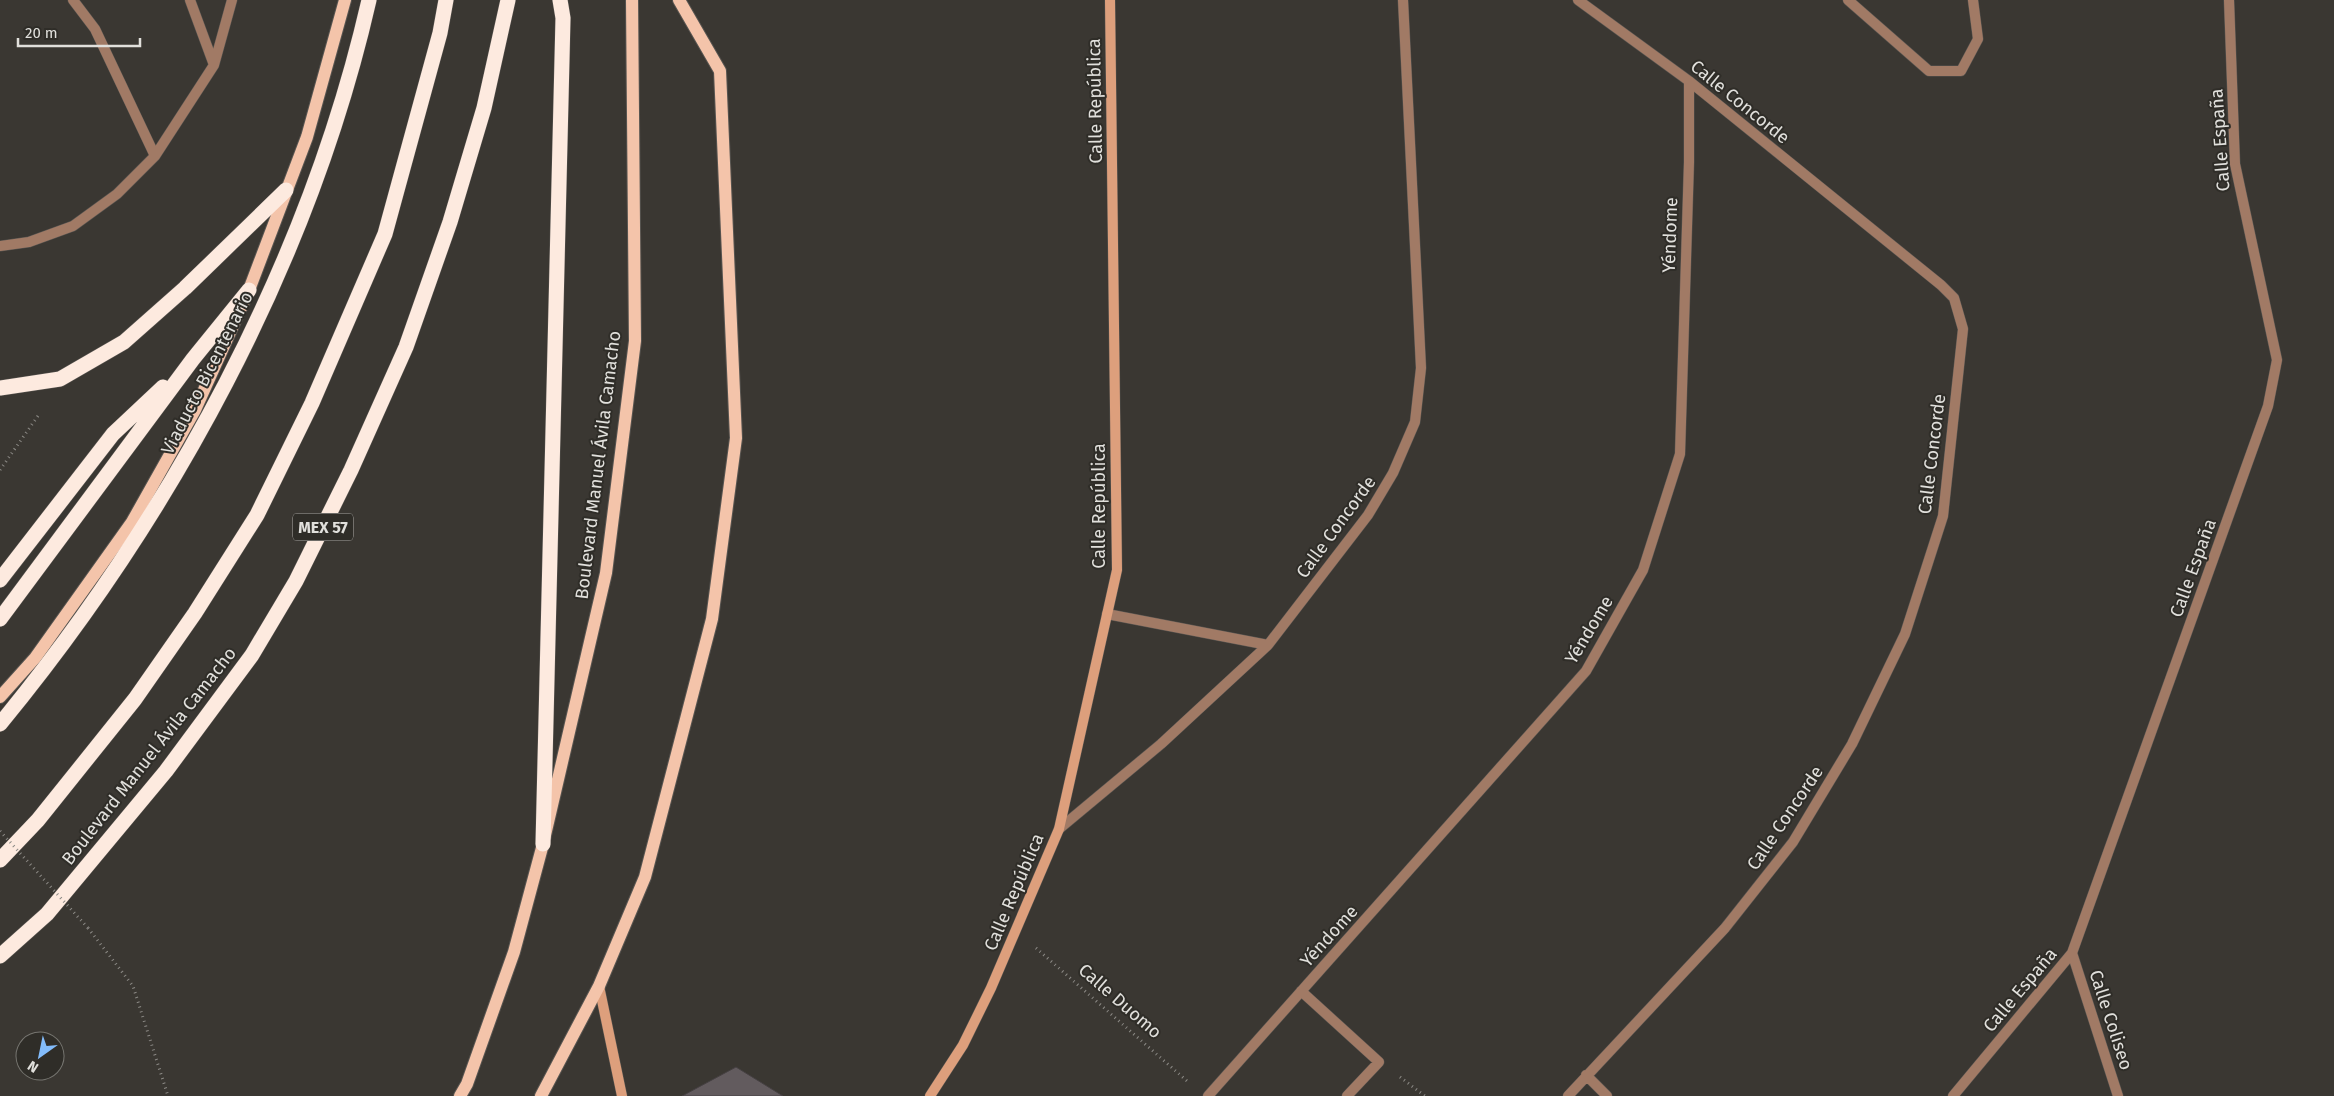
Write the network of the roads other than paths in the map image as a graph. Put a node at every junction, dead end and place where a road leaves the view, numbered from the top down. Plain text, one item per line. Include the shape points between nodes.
1 (73, 0) edge
2 (190, 0) edge
3 (232, 0) edge
4 (345, 0) edge
5 (369, 0) edge
6 (446, 0) edge
7 (508, 0) edge
8 (560, 0) edge
9 (632, 0) edge
10 (679, 0) edge
11 (1110, 0) edge
12 (1403, 0) edge
13 (1578, 0) edge
14 (1848, 0) edge
15 (1973, 0) edge
16 (2229, 0) edge
17 (214, 65) junction
18 (1689, 80) junction
19 (155, 156) junction
20 (286, 190) junction
21 (0, 246) edge
22 (249, 290) junction
23 (193, 359) junction
24 (0, 388) edge
25 (0, 580) edge
26 (1107, 614) junction
27 (2, 619) edge
28 (1268, 645) junction
29 (0, 697) edge
30 (0, 724) edge
31 (1059, 829) junction
32 (543, 844) junction
33 (0, 860) edge
34 (2072, 953) junction
35 (0, 956) edge
36 (599, 986) junction
37 (1301, 991) junction
38 (1586, 1075) junction
39 (460, 1096) edge
40 (541, 1096) edge
41 (622, 1096) edge
42 (930, 1096) edge
43 (1208, 1096) edge
44 (1347, 1096) edge
45 (1568, 1096) edge
46 (1607, 1096) edge
47 (1953, 1096) edge
48 (2118, 1096) edge

1 - 19 street via 95,29
2 - 17 street
3 - 17 street
4 - 20 main road via 307,137
5 - 30 highway, Viaducto Bicentenario via 353,69 307,206 249,338 183,462 98,594
6 - 33 highway via 440,33 385,234 312,403 257,515 135,700 38,820
7 - 35 highway, Boulevard Manuel Ávila Camacho / MEX 57 via 484,108 450,222 409,338 351,470 296,581 252,655 166,771 47,914
8 - 32 highway via 563,18
9 - 32 main road, Boulevard Manuel Ávila Camacho via 635,341 606,573
10 - 36 main road via 720,71 736,438 710,628 646,877
11 - 26 street, Calle República via 1117,570
12 - 28 street, Calle Concorde via 1421,368 1415,422 1393,473 1368,515
13 - 18 street, Calle Concorde
14 - 15 street via 1929,70 1962,71 1978,39
16 - 34 street, Calle España via 2235,164 2277,360 2268,406
17 - 19 street
18 - 37 street, Yéndome via 1680,454 1643,570 1586,671
18 - 38 street, Calle Concorde via 1941,284 1954,298 1963,329 1943,516 1905,634 1852,744 1793,842 1725,928
19 - 21 street via 117,194 73,226 29,242
20 - 22 main road
20 - 24 highway via 124,342 60,379
22 - 23 highway
22 - 29 main road via 195,410 132,522 35,658
23 - 25 highway via 113,434
23 - 27 highway
26 - 28 street
26 - 31 street, Calle República
28 - 31 street, Calle Concorde via 1161,744
31 - 42 street, Calle República via 992,988 964,1045
32 - 39 main road, Boulevard Manuel Ávila Camacho via 514,952
34 - 47 street, Calle España
34 - 48 street, Calle Coliseo
36 - 40 main road
36 - 41 street
37 - 43 street, Yéndome
37 - 44 street via 1379,1062
38 - 45 street, Calle Concorde
38 - 46 street

